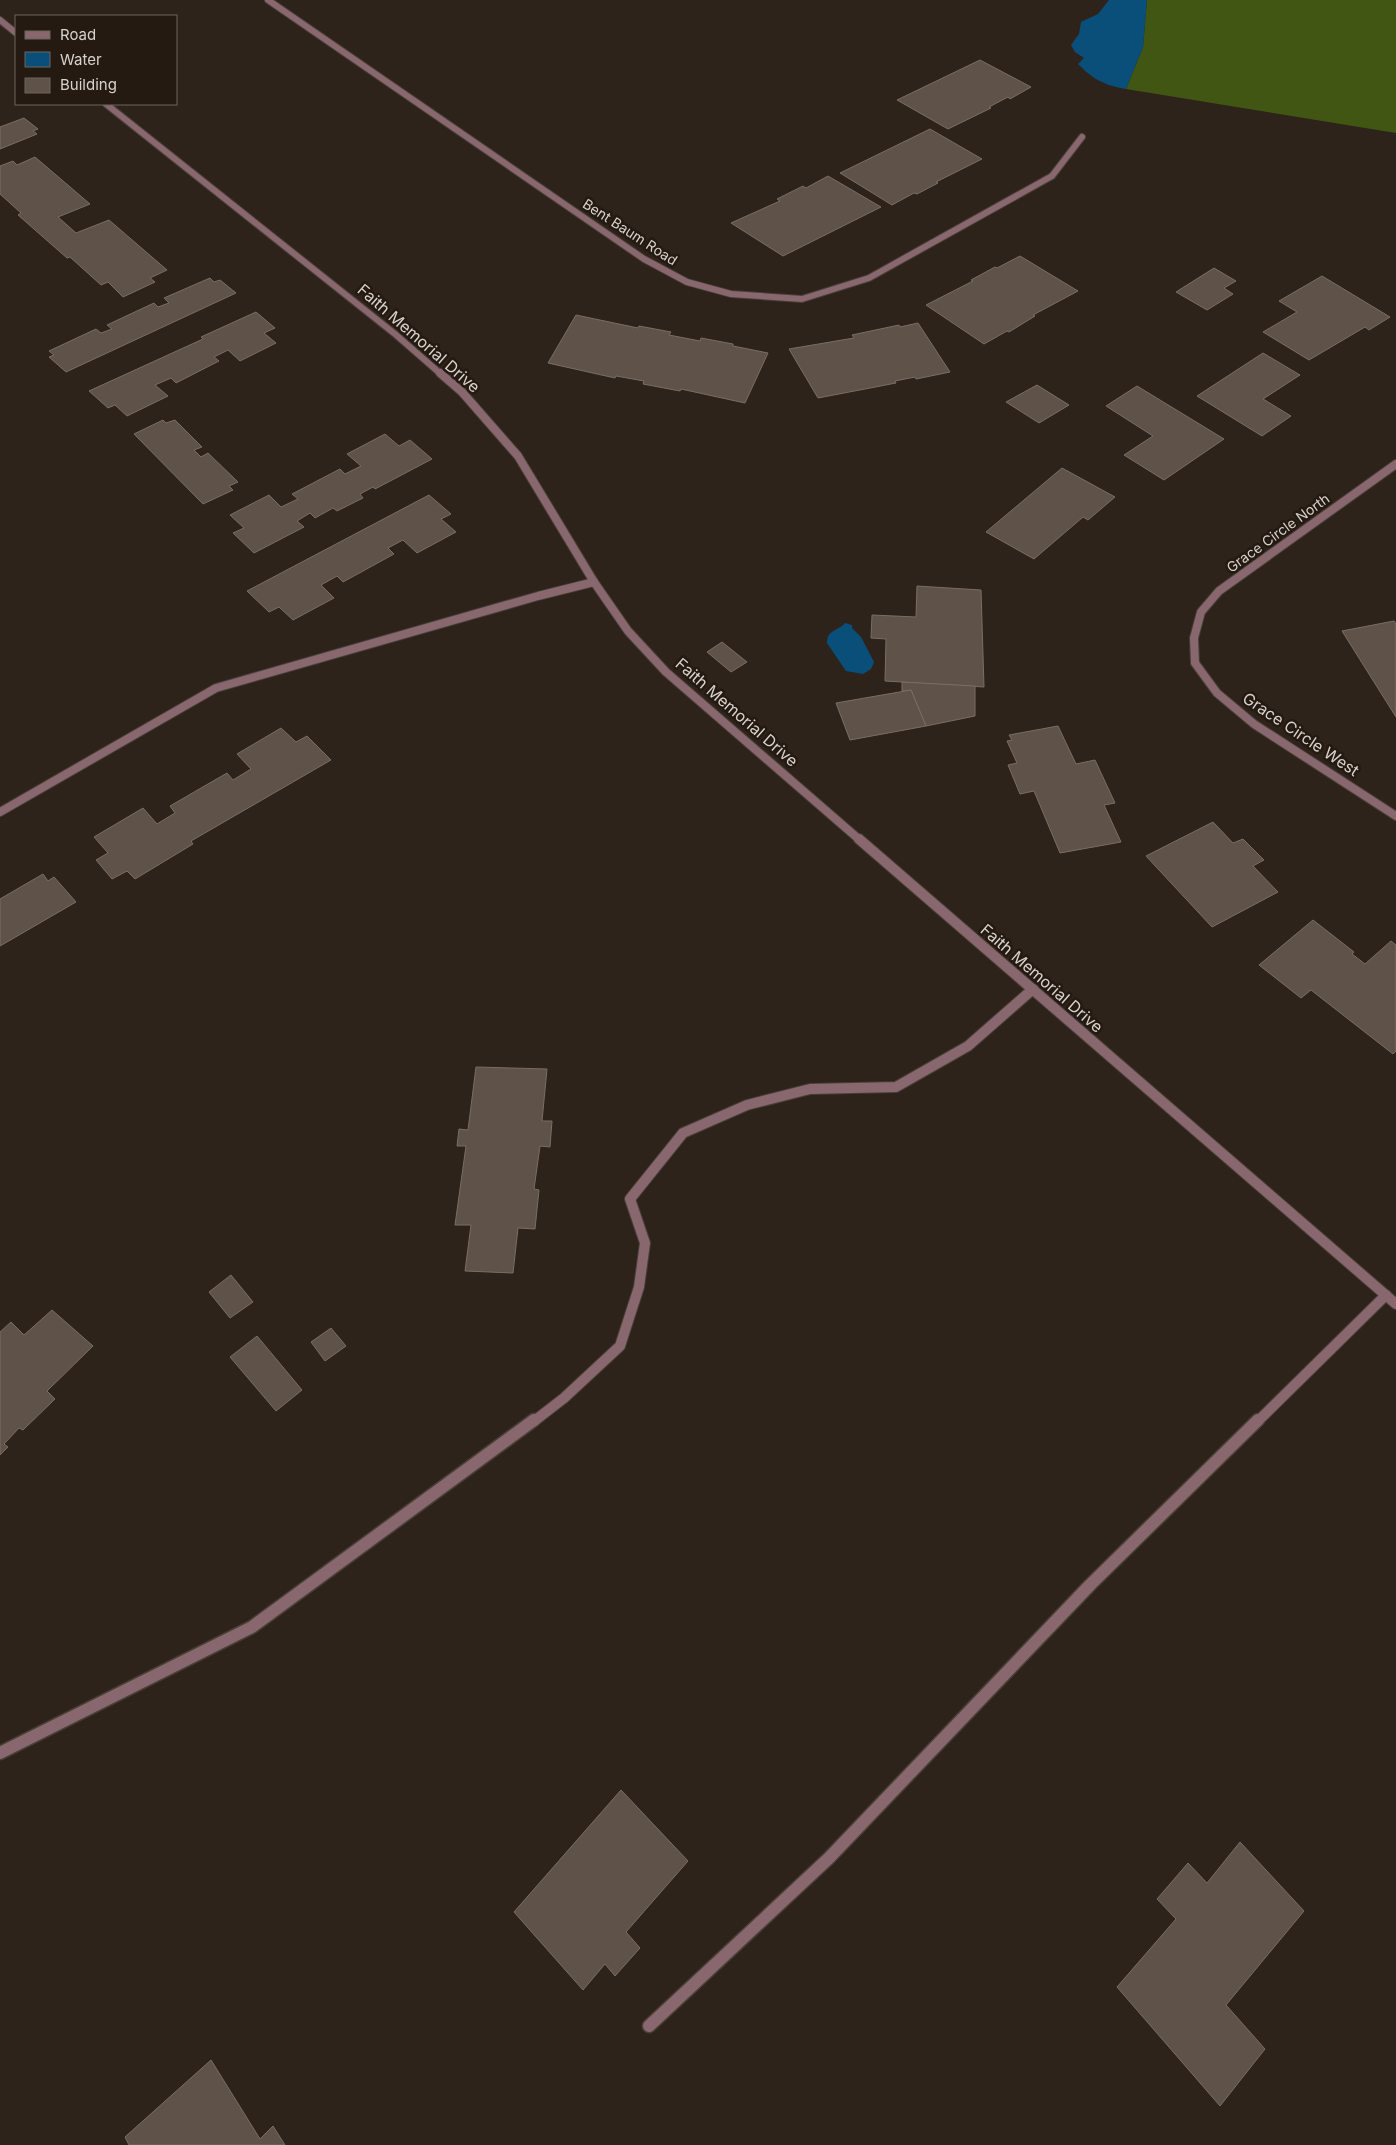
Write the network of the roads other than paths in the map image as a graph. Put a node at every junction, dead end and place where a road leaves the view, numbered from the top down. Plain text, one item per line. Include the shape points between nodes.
1 (268, 0) edge
2 (0, 20) edge
3 (15, 32) edge
4 (107, 105) edge
5 (1082, 137) dead end
6 (1396, 464) edge
7 (594, 582) junction
8 (1194, 638) joint
9 (0, 812) edge
10 (1396, 816) edge
11 (1033, 989) junction
12 (1391, 1299) edge
13 (0, 1753) edge
14 (649, 2026) dead end

1 - 5 street, Bent Baum Road via 644,259 687,282 731,294 802,299 869,278 1052,176
2 - 3 street
4 - 7 street, Faith Memorial Drive via 395,334 462,392 518,456
6 - 8 street, Grace Circle North via 1219,591 1201,612
7 - 9 street via 216,688
7 - 11 street, Faith Memorial Drive via 628,631 666,672
8 - 10 street, Grace Circle West via 1195,663 1217,693 1254,724
11 - 12 street, Faith Memorial Drive
11 - 13 street via 968,1046 896,1087 810,1089 747,1105 683,1133 630,1199 645,1244 639,1287 620,1346 564,1398 252,1627
12 - 14 street via 1090,1585 829,1858

